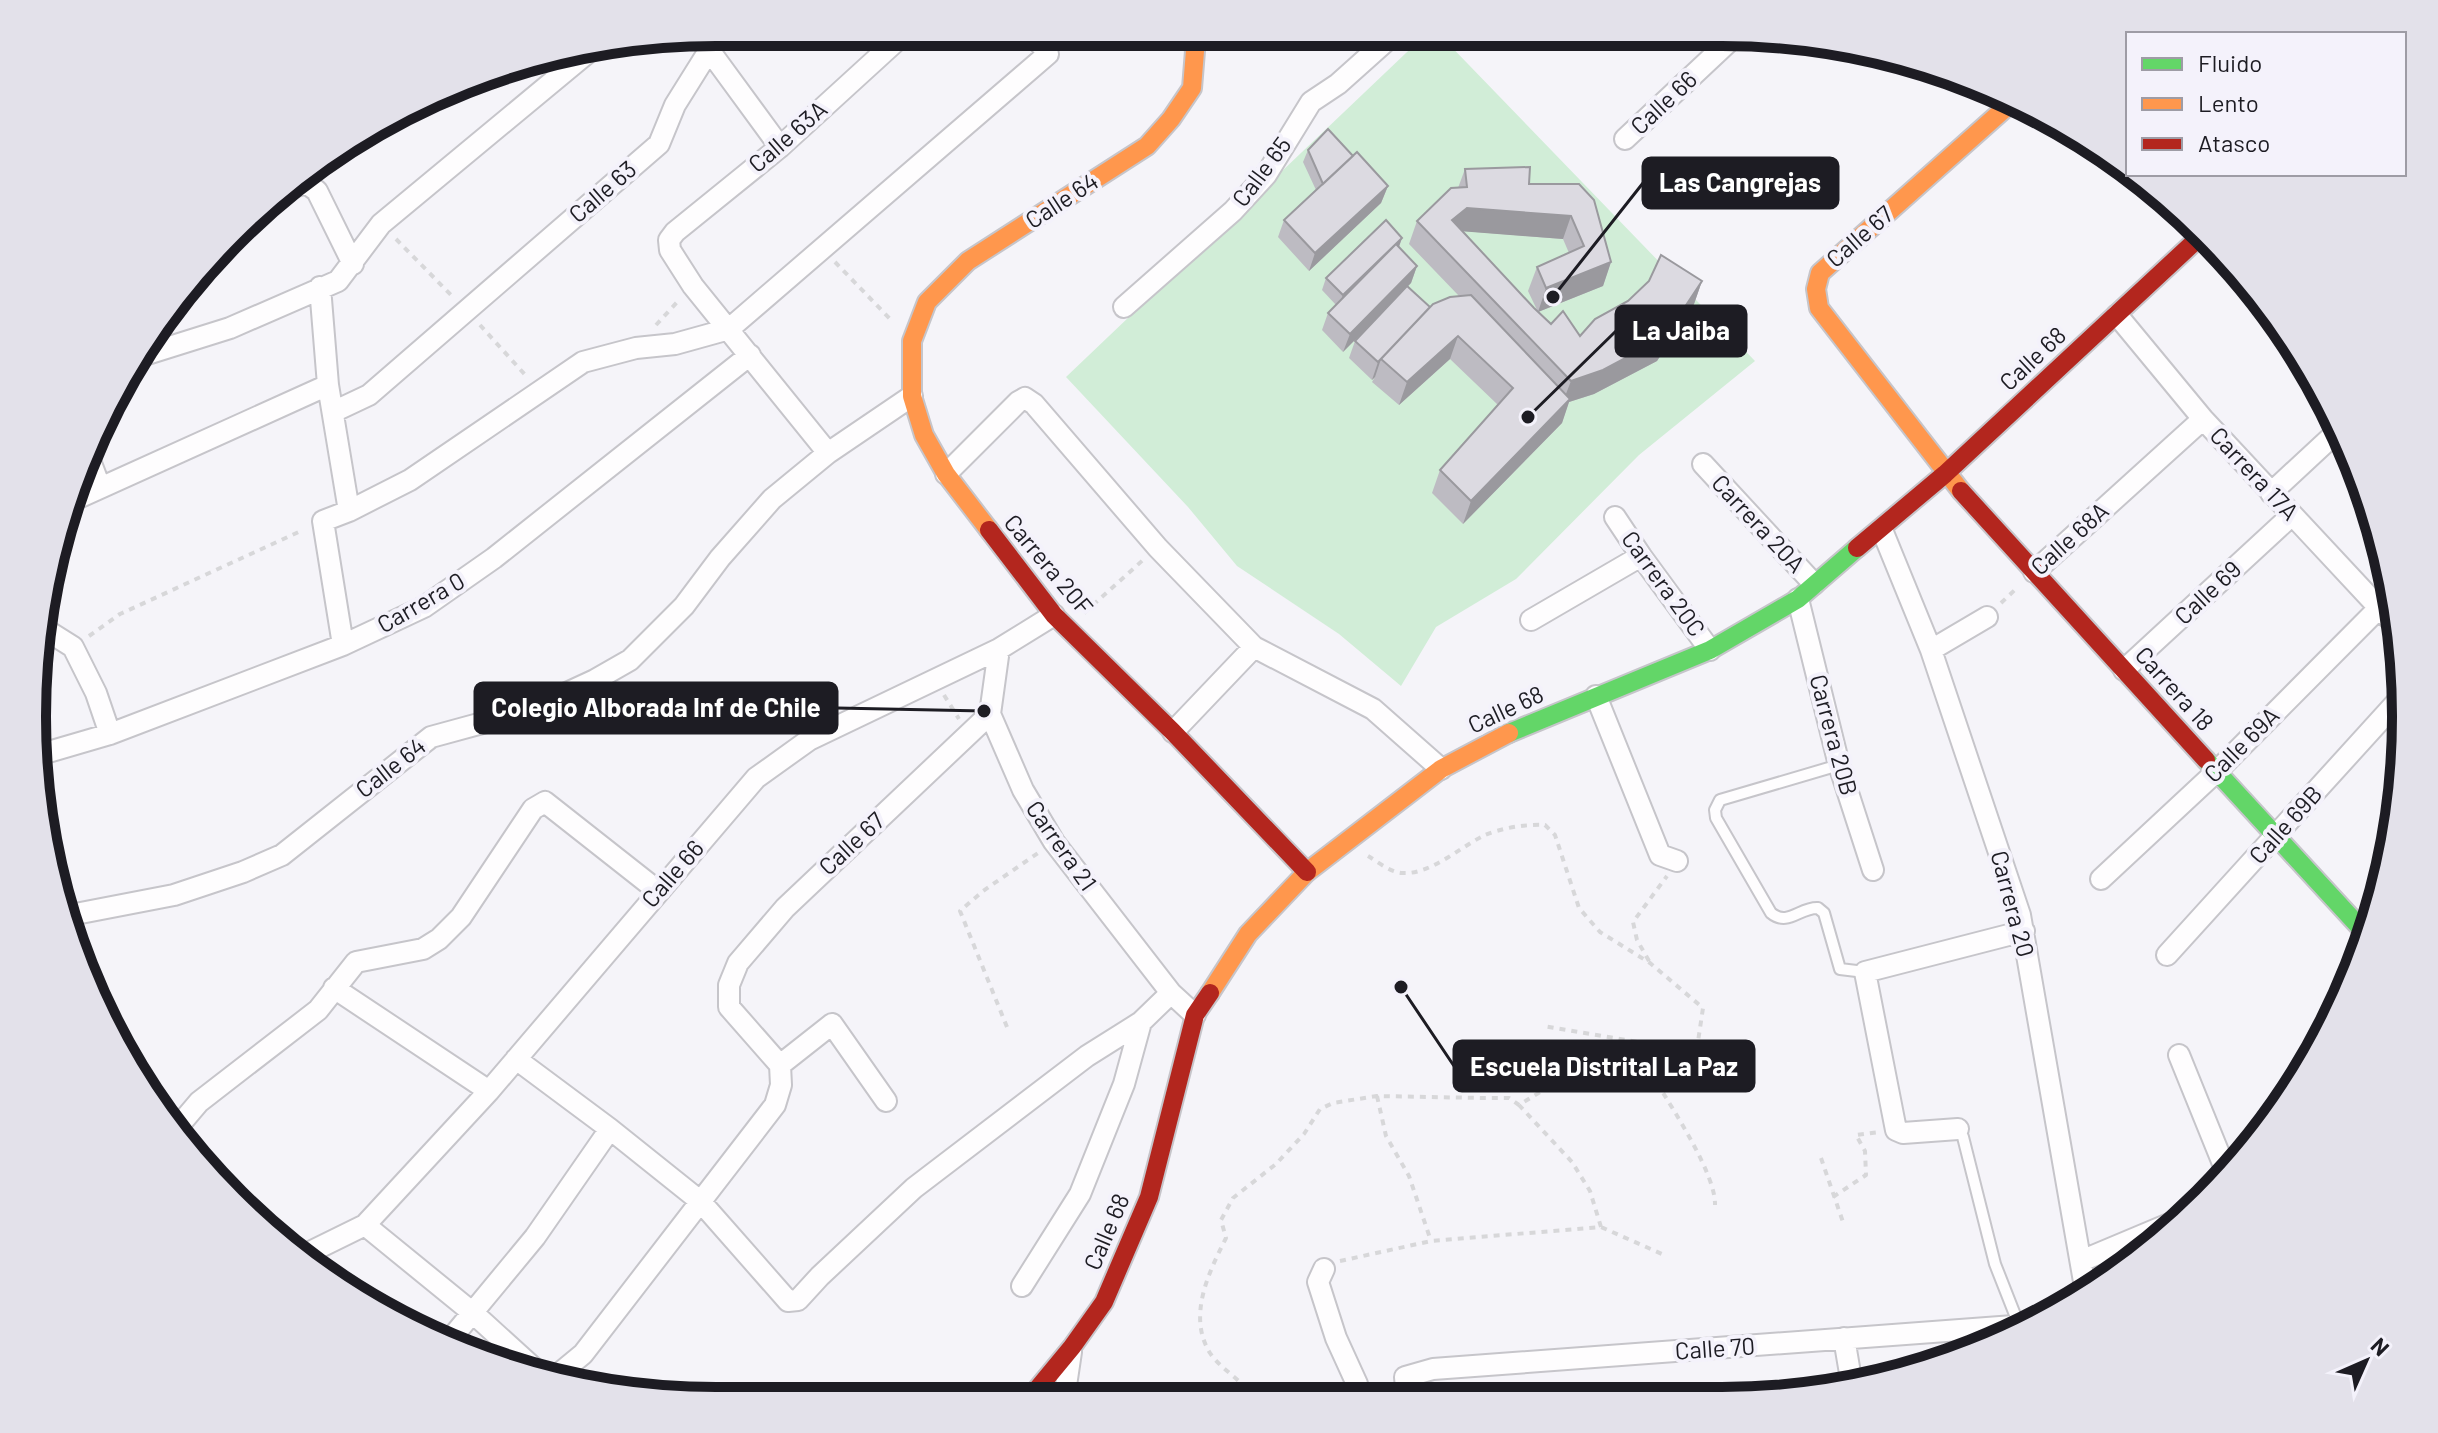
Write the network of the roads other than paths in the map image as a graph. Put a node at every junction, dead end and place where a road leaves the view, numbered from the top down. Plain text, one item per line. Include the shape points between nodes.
1 (702, 46) edge
2 (707, 46) edge
3 (891, 46) edge
4 (1042, 46) edge
5 (1193, 46) edge
6 (1380, 46) edge
7 (1724, 46) edge
8 (578, 61) edge
9 (2005, 109) edge
10 (1625, 139) dead end
11 (780, 147) junction
12 (308, 185) edge
13 (2195, 241) edge
14 (353, 264) junction
15 (320, 287) junction
16 (1124, 307) dead end
17 (2117, 315) junction
18 (729, 329) junction
19 (912, 341) joint
20 (154, 352) edge
21 (750, 355) junction
22 (328, 385) junction
23 (912, 396) junction
24 (333, 412) junction
25 (2203, 419) junction
26 (2331, 437) edge
27 (828, 453) junction
28 (1703, 464) dead end
29 (93, 470) edge
30 (946, 474) junction
31 (1945, 474) junction
32 (100, 487) junction
33 (2271, 493) junction
34 (84, 495) edge
35 (349, 511) junction
36 (2292, 515) junction
37 (1615, 517) dead end
38 (1882, 530) junction
39 (1641, 556) junction
40 (2034, 572) junction
41 (1814, 584) junction
42 (1798, 599) junction
43 (2379, 608) junction
44 (2383, 613) edge
45 (1987, 617) road end
46 (1531, 620) dead end
47 (1060, 621) junction
48 (51, 633) edge
49 (343, 645) junction
50 (1254, 647) junction
51 (999, 649) junction
52 (1710, 650) junction
53 (1931, 650) junction
54 (2124, 670) junction
55 (1596, 696) junction
56 (2392, 708) edge
57 (990, 714) junction
58 (1173, 732) junction
59 (110, 734) junction
60 (47, 752) edge
61 (1839, 765) junction
62 (1441, 769) junction
63 (2217, 771) junction
64 (2277, 837) junction
65 (1677, 861) road end
66 (1873, 870) dead end
67 (1307, 872) junction
68 (2101, 879) dead end
69 (658, 891) junction
70 (76, 914) edge
71 (2358, 925) edge
72 (2024, 931) junction
73 (2167, 955) dead end
74 (1865, 972) junction
75 (334, 988) junction
76 (1171, 993) junction
77 (1195, 1015) junction
78 (1141, 1022) junction
79 (2179, 1055) dead end
80 (516, 1059) junction
81 (780, 1065) junction
82 (489, 1091) junction
83 (886, 1101) dead end
84 (182, 1121) edge
85 (610, 1129) junction
86 (1958, 1129) joint
87 (2223, 1163) edge
88 (700, 1201) junction
89 (365, 1225) junction
90 (2154, 1229) edge
91 (312, 1251) edge
92 (2081, 1261) junction
93 (1324, 1269) road end
94 (2084, 1280) edge
95 (1022, 1286) dead end
96 (473, 1313) junction
97 (2019, 1317) edge
98 (1998, 1327) edge
99 (455, 1334) edge
100 (1844, 1338) junction
101 (1072, 1347) junction
102 (522, 1357) edge
103 (563, 1369) edge
104 (1850, 1374) edge
105 (1039, 1387) edge
106 (1066, 1387) edge
107 (1358, 1387) edge
108 (1406, 1387) edge

1 - 24 street, Calle 63 via 659,144 369,395
2 - 11 street
3 - 11 street, Calle 63A
4 - 18 street via 1048,54
5 - 19 street, Calle 64 via 1192,88 1147,146 968,261 927,302
6 - 16 street, Calle 65 via 1311,102 1266,175 1233,211
7 - 10 street, Calle 66
8 - 14 street via 381,224
9 - 31 street, Calle 67 via 1820,273 1816,289 1819,308
11 - 18 street, Calle 63A via 669,240 693,286
12 - 14 street via 317,191
13 - 17 street, Calle 68
14 - 15 street via 338,281
15 - 20 street via 230,328
15 - 22 street
17 - 25 street, Carrera 17A
17 - 31 street, Calle 68
18 - 21 street
18 - 35 street via 583,362 410,480
19 - 23 street, Carrera 20F
21 - 27 street
21 - 49 street, Carrera 0 via 494,558 424,607
22 - 24 street
22 - 32 street
23 - 27 street, Calle 64
23 - 30 street, Carrera 20F via 924,435
24 - 35 street
25 - 33 street, Carrera 17A
25 - 40 street, Calle 68A
26 - 33 street
27 - 70 street, Calle 64 via 772,499 684,606 630,660 530,710 431,737 282,855 174,895
28 - 41 street, Carrera 20A
29 - 32 street
30 - 47 street, Carrera 20F
30 - 50 street via 1025,398
31 - 38 street, Calle 68
31 - 40 street, Carrera 18
32 - 34 street
33 - 36 street, Carrera 17A
35 - 49 street via 323,521
36 - 43 street, Carrera 17A
36 - 54 street, Calle 69
37 - 39 street, Carrera 20C
38 - 41 street, Calle 68
38 - 53 street, Carrera 20
39 - 46 street
39 - 52 street, Carrera 20C
40 - 54 street, Carrera 18
41 - 42 street, Calle 68
42 - 52 street, Calle 68
42 - 61 street, Carrera 20B
43 - 44 street, Carrera 17A
43 - 63 street, Calle 69A
45 - 53 street
47 - 51 street, Calle 66
47 - 58 street, Carrera 20F
48 - 59 street via 73,647
49 - 59 street, Carrera 0
50 - 58 street
50 - 62 street via 1373,709
51 - 57 street
51 - 69 street, Calle 66 via 809,740 756,778
52 - 55 street, Calle 68
53 - 72 street, Carrera 20
54 - 63 street, Carrera 18
55 - 62 street, Calle 68 via 1499,737
55 - 65 street via 1660,855
56 - 64 street, Calle 69B
57 - 76 street, Carrera 21 via 1023,790 1054,842
57 - 81 street, Calle 67 via 785,908 738,963 729,985 729,1007
58 - 67 street, Carrera 20F
59 - 60 street, Carrera 0
61 - 66 street, Carrera 20B
61 - 74 lane via 1720,800 1716,818 1771,913 1785,919 1818,908 1840,969
62 - 67 street, Calle 68
63 - 64 street, Carrera 18
63 - 68 street, Calle 69A
64 - 71 street, Carrera 18
64 - 73 street, Calle 69B
67 - 77 street, Calle 68 via 1248,934
69 - 75 street via 545,802 533,809 461,917 439,939 423,949 356,962
69 - 80 street, Calle 66
72 - 74 street
72 - 92 street, Carrera 20
74 - 86 street via 1896,1130
75 - 82 street
75 - 84 street via 318,1010 199,1102
76 - 77 street, Carrera 21
76 - 78 street
77 - 101 street, Calle 68 via 1149,1197 1104,1302
78 - 88 street via 1087,1056 914,1188 798,1300 788,1301
78 - 95 street via 1124,1084 1080,1194
79 - 87 street
80 - 82 street, Calle 66
80 - 85 street
81 - 83 street via 832,1024
81 - 88 street via 775,1105
82 - 89 street, Calle 66
85 - 88 street
85 - 96 street via 535,1237
86 - 97 lane via 1995,1264
88 - 103 street via 583,1354
89 - 91 street
89 - 96 street
90 - 92 street
92 - 94 street, Carrera 20
93 - 107 street via 1318,1282
96 - 99 street
96 - 102 street
98 - 100 street, Calle 70
100 - 104 street
100 - 108 street, Calle 70 via 1433,1369 1405,1377
101 - 105 street, Calle 68
101 - 106 street

